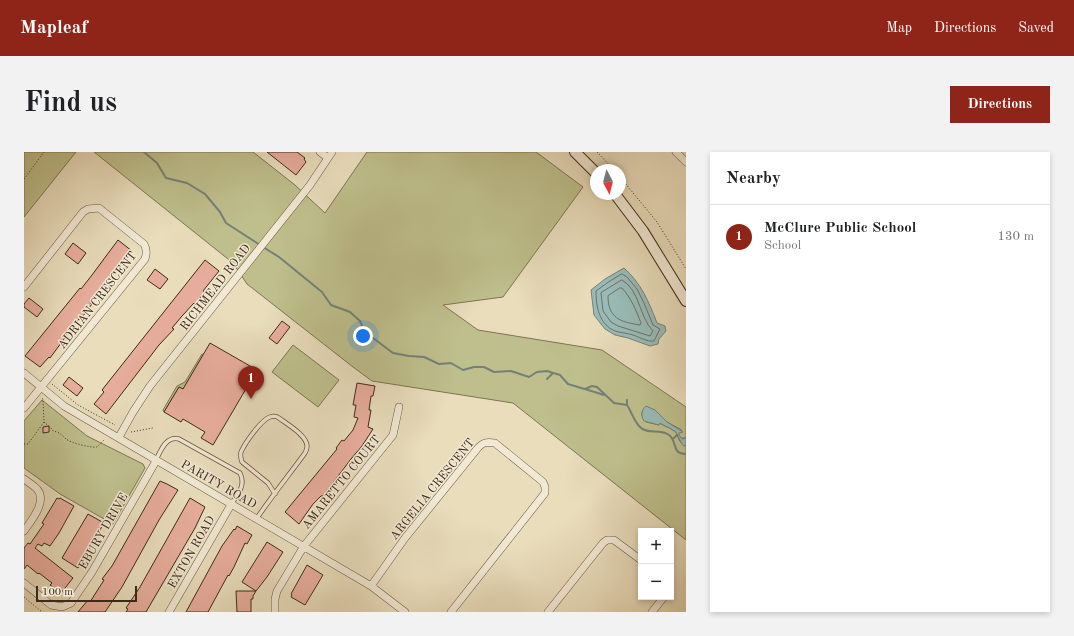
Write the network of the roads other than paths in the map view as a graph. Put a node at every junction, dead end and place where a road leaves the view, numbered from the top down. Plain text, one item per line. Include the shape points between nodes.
1 (320, 152) edge
2 (575, 152) edge
3 (676, 152) edge
4 (330, 155) edge
5 (686, 162) edge
6 (590, 167) edge
7 (620, 200) edge
8 (24, 287) edge
9 (686, 301) edge
10 (24, 373) edge
11 (41, 387) junction
12 (399, 407) dead end
13 (24, 408) edge
14 (119, 437) junction
15 (156, 461) junction
16 (24, 479) edge
17 (275, 494) junction
18 (232, 503) junction
19 (257, 518) junction
20 (24, 531) edge
21 (304, 546) junction
22 (638, 558) edge
23 (24, 583) edge
24 (371, 586) junction
25 (662, 600) edge
26 (169, 612) edge
27 (275, 612) edge
28 (405, 612) edge
29 (451, 612) edge
30 (548, 612) edge
31 (652, 612) edge

1 - 4 street
2 - 6 main road
3 - 5 street
4 - 14 street, RICHMEAD ROAD via 310,185 150,386
7 - 9 main road via 644,231
8 - 11 street, ADRIAN CRESCENT via 88,209 99,208 146,247 145,259
10 - 11 street, PARITY ROAD
11 - 13 street
11 - 14 street, PARITY ROAD via 64,406
12 - 21 street, AMARETTO COURT via 393,435
14 - 15 street, PARITY ROAD
15 - 18 street, PARITY ROAD
15 - 18 lane via 165,443 174,438 179,439 240,473 241,488
15 - 23 street, EBURY DRIVE via 92,572 71,603 62,607 51,605
16 - 20 street via 37,489 41,498
17 - 17 lane via 307,447 303,436 276,416 264,421 240,455 242,462 268,483
17 - 19 lane
18 - 19 street, PARITY ROAD
18 - 26 street, EXTON ROAD
19 - 21 street, PARITY ROAD
21 - 24 street, PARITY ROAD
21 - 27 street, AMARETTO COURT via 277,592
22 - 30 street via 614,540 607,540
24 - 28 street, PARITY ROAD
24 - 29 street, ARGELIA CRESCENT via 405,538 482,443 495,442 543,482 545,493
25 - 31 street

